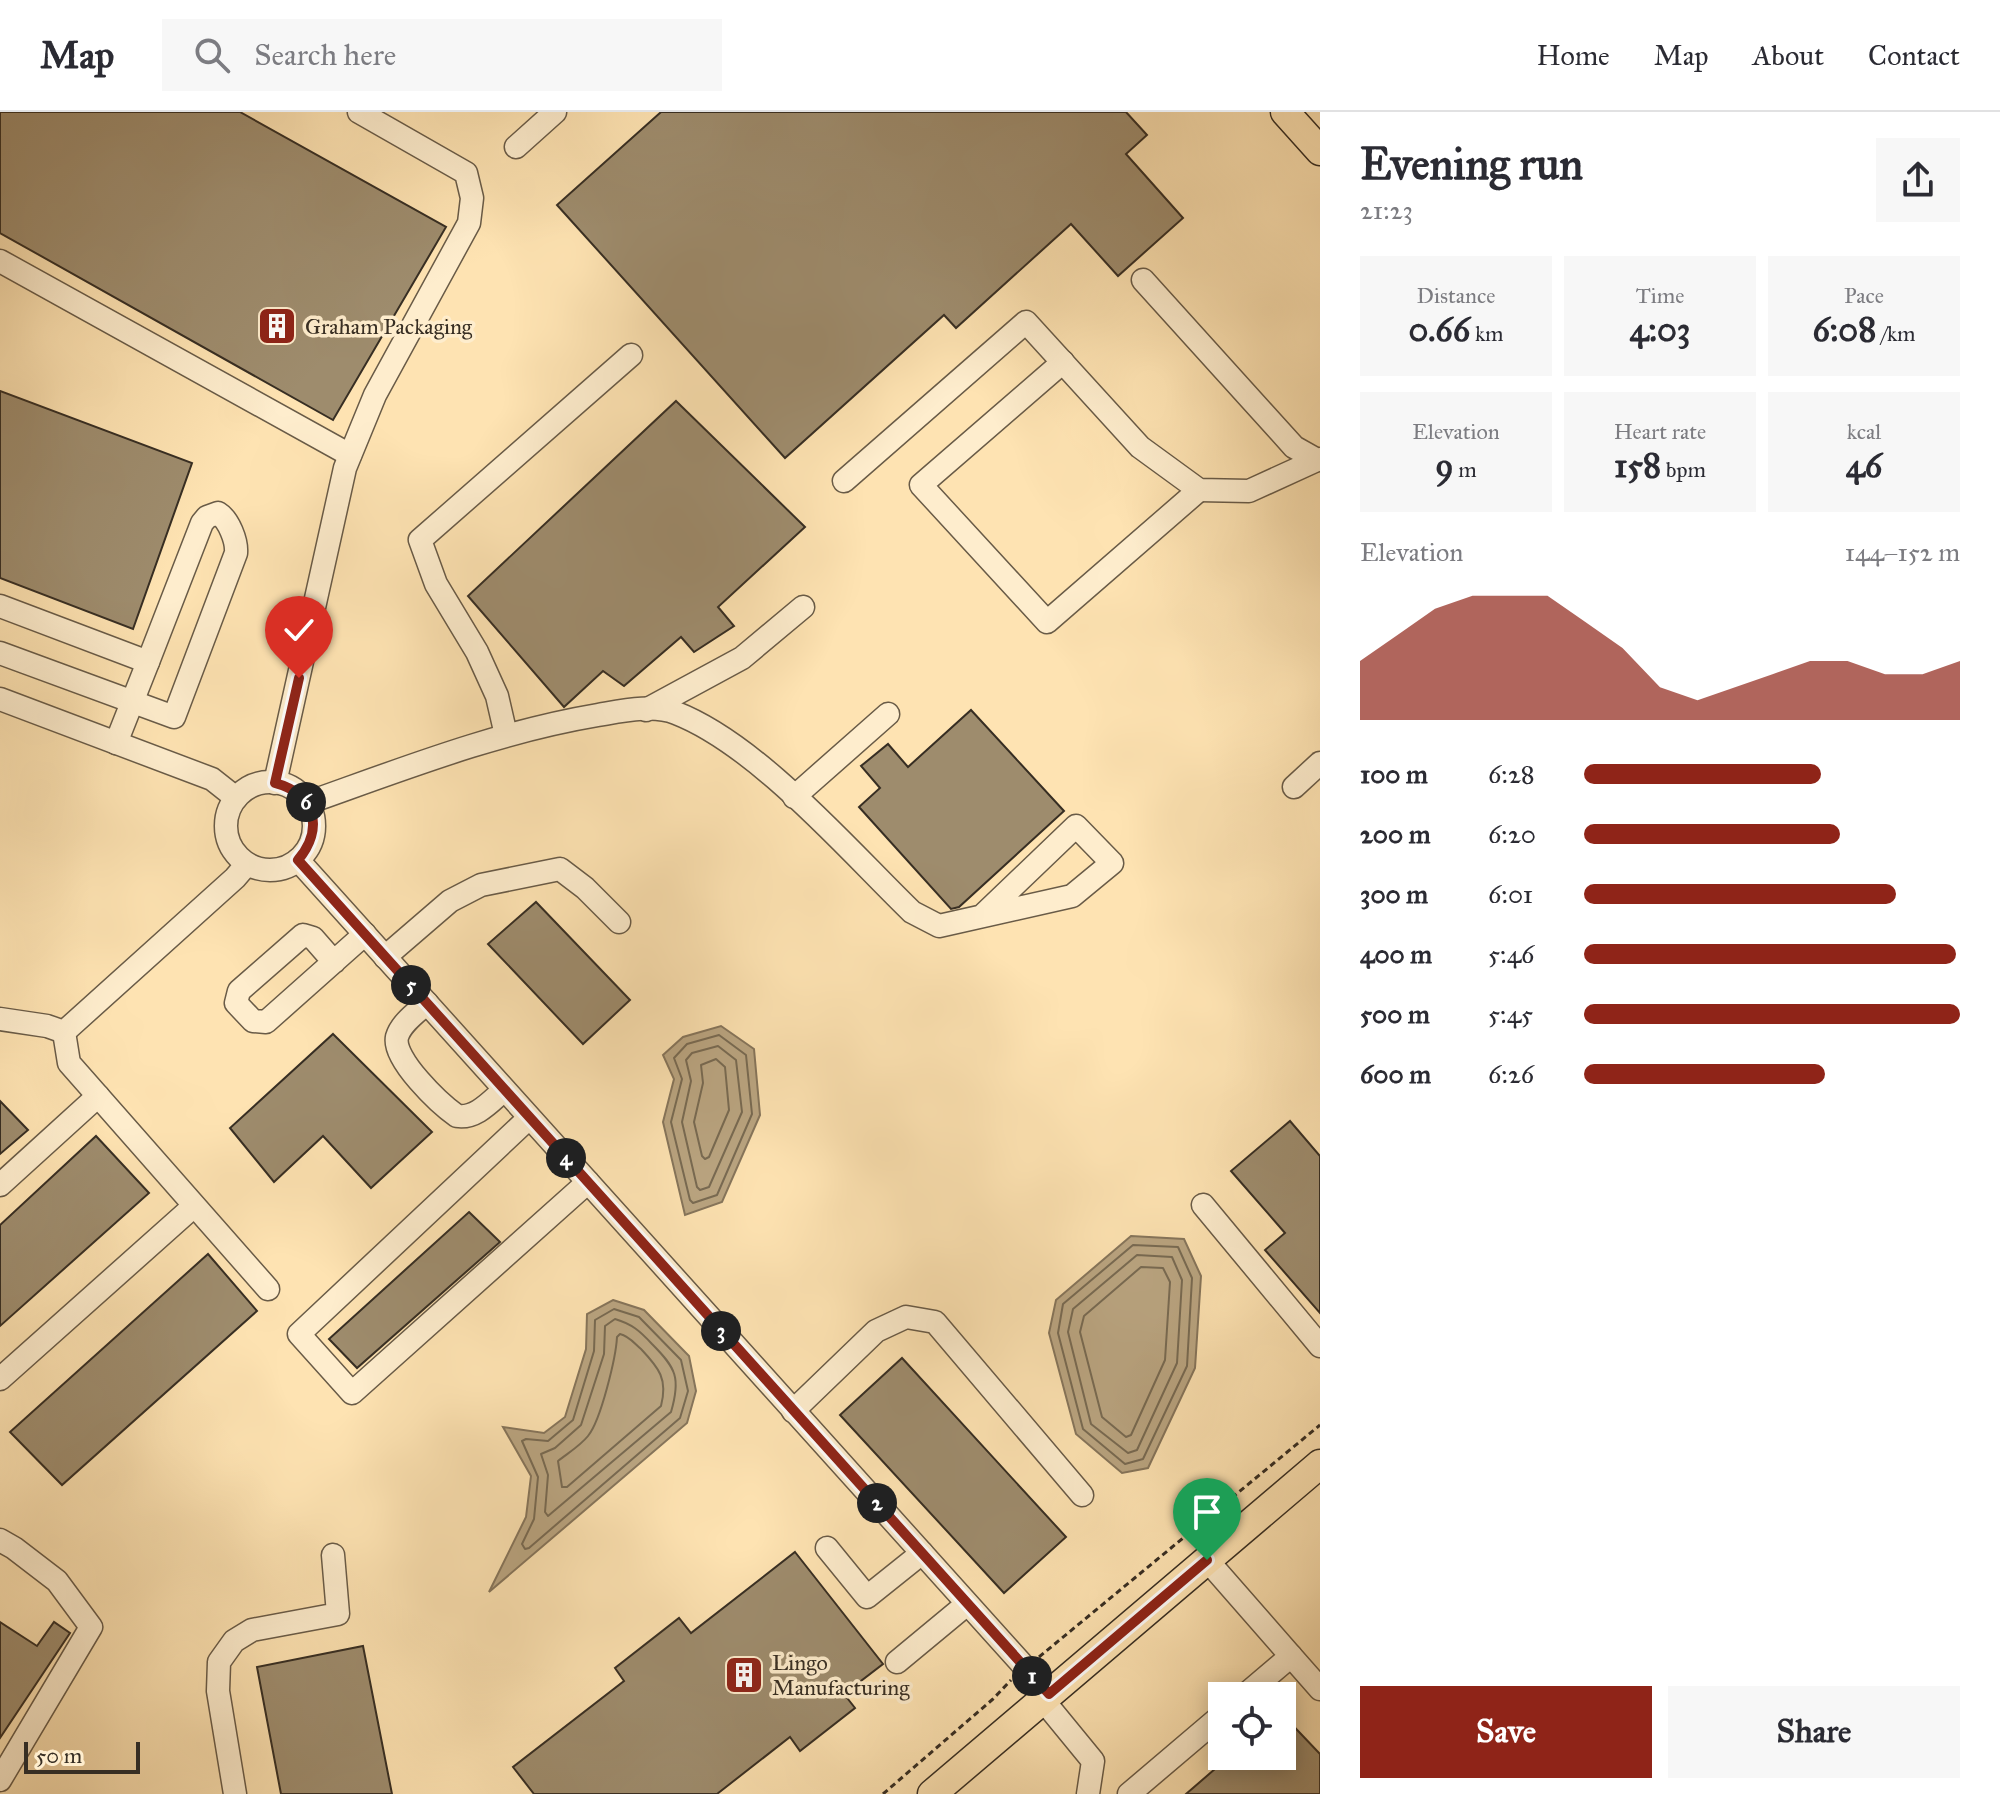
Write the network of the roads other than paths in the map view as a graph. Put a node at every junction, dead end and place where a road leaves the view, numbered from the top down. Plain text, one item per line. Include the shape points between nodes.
1 (359, 112) edge
2 (555, 112) edge
3 (1285, 112) edge
4 (516, 147) dead end
5 (1320, 151) edge
6 (0, 261) edge
7 (1143, 280) dead end
8 (631, 355) dead end
9 (1063, 362) junction
10 (350, 455) junction
11 (1318, 459) edge
12 (844, 481) dead end
13 (1199, 490) junction
14 (0, 606) edge
15 (803, 607) dead end
16 (0, 653) edge
17 (148, 662) junction
18 (0, 699) edge
19 (133, 702) junction
20 (646, 710) junction
21 (888, 714) dead end
22 (506, 735) junction
23 (116, 743) junction
24 (1320, 763) edge
25 (275, 783) junction
26 (1294, 787) dead end
27 (794, 797) junction
28 (236, 798) junction
29 (307, 803) junction
30 (298, 860) junction
31 (247, 864) junction
32 (982, 916) junction
33 (619, 922) dead end
34 (365, 934) junction
35 (385, 957) junction
36 (334, 962) dead end
37 (427, 1003) junction
38 (0, 1019) edge
39 (64, 1032) junction
40 (504, 1090) junction
41 (98, 1096) junction
42 (529, 1118) junction
43 (588, 1182) junction
44 (0, 1185) edge
45 (1203, 1205) dead end
46 (194, 1206) junction
47 (268, 1289) dead end
48 (1320, 1346) edge
49 (0, 1379) edge
50 (793, 1411) junction
51 (1320, 1464) edge
52 (1082, 1495) dead end
53 (0, 1540) edge
54 (827, 1548) dead end
55 (922, 1553) junction
56 (333, 1555) dead end
57 (1207, 1560) junction
58 (967, 1604) junction
59 (1291, 1656) junction
60 (897, 1662) dead end
61 (1260, 1682) edge
62 (1320, 1689) edge
63 (1046, 1697) junction
64 (1208, 1727) edge
65 (0, 1780) edge
66 (235, 1794) edge
67 (932, 1794) edge
68 (1088, 1794) edge
69 (1129, 1794) edge

1 - 10 street via 466,173 472,198 469,223 375,395
2 - 4 street
3 - 5 main road
6 - 10 street
7 - 11 street via 1294,447
8 - 22 street via 420,540 436,584 497,696
9 - 12 street via 1026,322
9 - 13 street via 1140,447
9 - 13 street via 921,485 1047,622
10 - 25 street
11 - 13 street via 1249,491
14 - 17 street
15 - 20 street via 742,658
16 - 19 street
17 - 19 street
17 - 19 street via 202,523 218,513 235,541 236,553 174,717
18 - 23 street
19 - 23 street
20 - 22 street
20 - 27 street via 673,712 713,731
21 - 27 street
22 - 29 street
23 - 28 street via 212,779
24 - 26 street
25 - 28 street via 261,783
25 - 29 street via 288,786
27 - 32 street via 912,912 939,926
28 - 31 street via 225,826 235,854
29 - 30 street via 313,833
30 - 31 street via 282,869
30 - 34 street
31 - 39 street
32 - 32 street via 1076,826 1112,863 1072,896
33 - 35 street via 560,869 481,885 450,901
34 - 35 street
34 - 36 street
35 - 37 street
37 - 40 street
37 - 40 street via 397,1038 397,1052 405,1063 457,1116 478,1112
38 - 39 street
39 - 41 street via 69,1063
40 - 42 street
41 - 44 street
41 - 46 street
42 - 43 street
42 - 43 street via 299,1334 352,1393
43 - 50 street
45 - 48 street
46 - 47 street
46 - 49 street
50 - 52 street via 876,1331 906,1317 935,1322
50 - 55 street
51 - 57 main road
53 - 65 street via 57,1581 91,1627
54 - 55 street via 867,1597
55 - 58 street
56 - 66 street via 338,1614 252,1630 234,1641 219,1662 218,1691
57 - 59 street
57 - 63 main road
58 - 60 street
58 - 63 street
59 - 61 street
59 - 62 street
63 - 67 main road
63 - 68 street via 1093,1761
64 - 69 street

